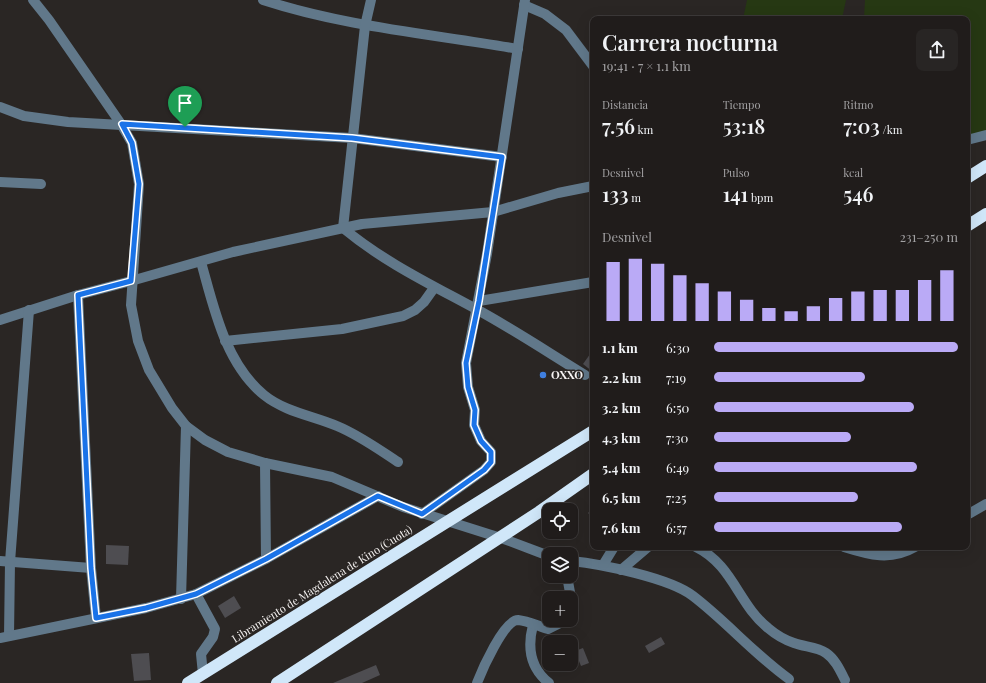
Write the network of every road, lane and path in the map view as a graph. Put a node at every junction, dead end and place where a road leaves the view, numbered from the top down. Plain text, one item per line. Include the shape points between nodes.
1 (33, 0) edge
2 (263, 0) edge
3 (371, 0) edge
4 (524, 2) edge
5 (365, 26) junction
6 (518, 49) junction
7 (590, 62) edge
8 (0, 107) edge
9 (122, 124) junction
10 (986, 135) edge
11 (352, 138) junction
12 (970, 139) edge
13 (502, 157) junction
14 (986, 166) edge
15 (970, 176) edge
16 (0, 182) edge
17 (41, 184) dead end
18 (590, 187) edge
19 (493, 212) junction
20 (986, 214) edge
21 (970, 224) edge
22 (343, 228) junction
23 (201, 262) junction
24 (131, 281) junction
25 (590, 283) edge
26 (434, 288) junction
27 (78, 295) junction
28 (478, 305) junction
29 (28, 310) junction
30 (0, 320) edge
31 (225, 341) junction
32 (585, 375) dead end
33 (186, 426) junction
34 (590, 433) edge
35 (398, 462) dead end
36 (264, 463) junction
37 (590, 476) edge
38 (378, 496) junction
39 (986, 504) edge
40 (970, 513) edge
41 (422, 514) junction
42 (612, 550) edge
43 (644, 550) edge
44 (701, 550) edge
45 (854, 550) edge
46 (906, 550) edge
47 (542, 554) edge
48 (266, 559) junction
49 (5, 562) edge
50 (578, 562) edge
51 (603, 565) junction
52 (91, 568) junction
53 (621, 570) junction
54 (196, 594) junction
55 (181, 599) junction
56 (96, 618) junction
57 (533, 625) junction
58 (552, 627) edge
59 (5, 637) edge
60 (203, 674) junction
61 (789, 679) dead end
62 (845, 680) dead end
63 (188, 683) edge
64 (277, 683) edge
65 (477, 683) edge
66 (549, 683) edge

1 - 9 street
2 - 5 street
3 - 5 street
4 - 6 street
4 - 7 street via 566,30
5 - 6 street
5 - 11 street
6 - 13 street
8 - 9 street via 24,116 68,122
9 - 11 street
9 - 24 street via 132,143 139,184
10 - 12 street
11 - 13 street
11 - 22 street
13 - 19 street
14 - 15 highway
16 - 17 street
18 - 19 street
19 - 22 street
19 - 28 street
20 - 21 highway
22 - 23 street via 233,252
22 - 26 street via 370,250
23 - 24 street
23 - 31 street
24 - 27 street
24 - 33 street via 131,305 138,341 152,375
25 - 28 street
26 - 28 street
26 - 31 street via 424,302 403,316 342,329
27 - 29 street
27 - 52 street
28 - 32 street
28 - 41 street via 466,363 466,376 474,402 474,425 481,441 491,452 491,462 484,470
29 - 30 street
29 - 49 street
31 - 35 street via 246,374 265,395 302,414 351,433
33 - 36 street via 228,452
33 - 55 street
34 - 60 highway, Libramiento de Magdalena de Kino (Cuota)
36 - 38 street via 332,477
36 - 48 street
37 - 64 highway
38 - 41 street
38 - 48 street
39 - 40 street
41 - 47 street
42 - 51 street
43 - 53 street
44 - 62 street via 717,560 727,571 751,610 768,628 795,643 826,652 834,660
45 - 46 street via 886,557
48 - 54 street
49 - 52 street
49 - 59 street
50 - 51 street
51 - 53 street
52 - 56 street
53 - 61 street via 674,586 692,595 759,656
54 - 55 street
54 - 60 street via 215,629 213,637 201,654
55 - 56 street
56 - 59 street
57 - 58 street via 548,629
57 - 65 street via 517,620 506,626
57 - 66 street via 532,661 538,674
60 - 63 highway, Libramiento de Magdalena de Kino (Cuota)

